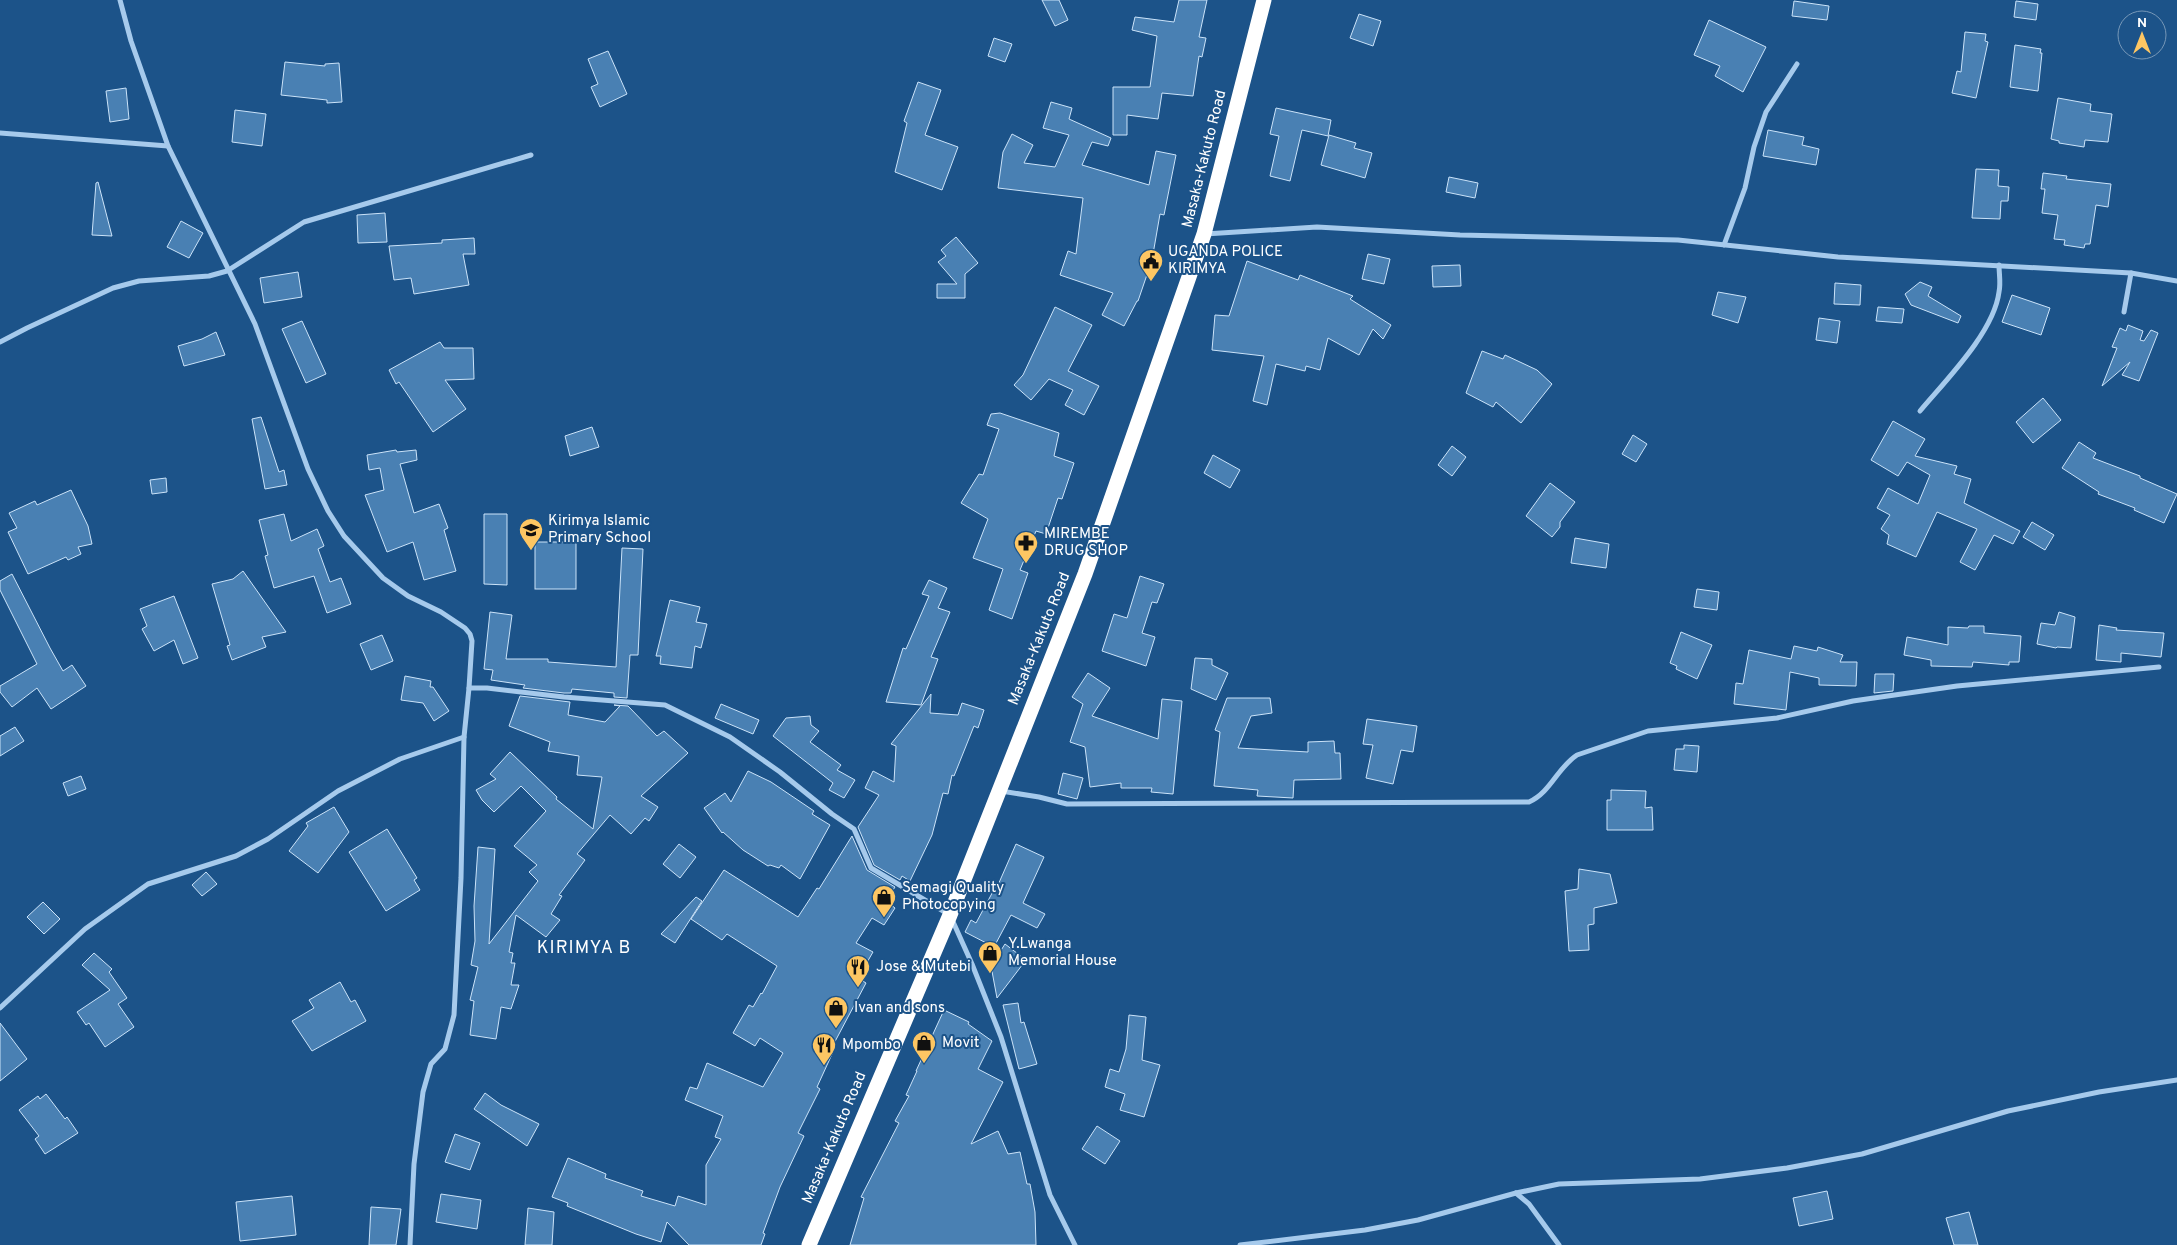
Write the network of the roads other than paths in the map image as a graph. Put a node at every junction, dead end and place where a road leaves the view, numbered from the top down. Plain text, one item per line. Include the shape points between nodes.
1 (120, 0) edge
2 (1264, 0) edge
3 (1797, 64) dead end
4 (0, 133) edge
5 (168, 146) junction
6 (531, 155) dead end
7 (1204, 234) junction
8 (1724, 245) junction
9 (1999, 265) junction
10 (227, 270) junction
11 (2131, 274) junction
12 (2177, 281) edge
13 (2124, 312) dead end
14 (0, 342) edge
15 (1920, 411) dead end
16 (2159, 667) dead end
17 (469, 688) junction
18 (464, 737) junction
19 (998, 791) junction
20 (950, 915) junction
21 (0, 1008) edge
22 (2177, 1080) edge
23 (1516, 1193) junction
24 (410, 1245) edge
25 (809, 1245) edge
26 (1075, 1245) edge
27 (1240, 1245) edge
28 (1559, 1245) edge

1 - 5 street
2 - 7 highway, Masaka-Kakuto Road
3 - 8 street via 1766,112 1745,188
4 - 5 street
5 - 10 street
6 - 10 street via 304,222
7 - 8 street via 1317,228 1678,240
7 - 19 highway, Masaka-Kakuto Road via 1085,574
8 - 9 street via 1838,257
9 - 11 street
9 - 15 street via 2000,292 1988,326
10 - 14 street via 209,276 139,281 113,288
10 - 17 street via 255,324 305,461 328,512 344,536 383,578 408,596 441,612 470,634
11 - 12 street
11 - 13 street
16 - 19 street via 1957,686 1853,701 1777,718 1648,731 1577,755 1567,762 1540,797 1530,802 1067,804
17 - 18 street
17 - 20 street via 665,705 680,711 730,737 780,772 854,829 871,868
18 - 21 street via 400,759 338,791 236,856 148,884 85,929
18 - 24 street via 454,1016 444,1049 431,1064 424,1092 414,1164
19 - 20 highway, Masaka-Kakuto Road
20 - 25 highway, Masaka-Kakuto Road
20 - 26 street via 1001,1037 1050,1196
22 - 23 street via 2108,1090 2008,1111 1862,1154 1787,1168 1700,1179 1559,1184
23 - 27 street via 1365,1230
23 - 28 street via 1530,1204

